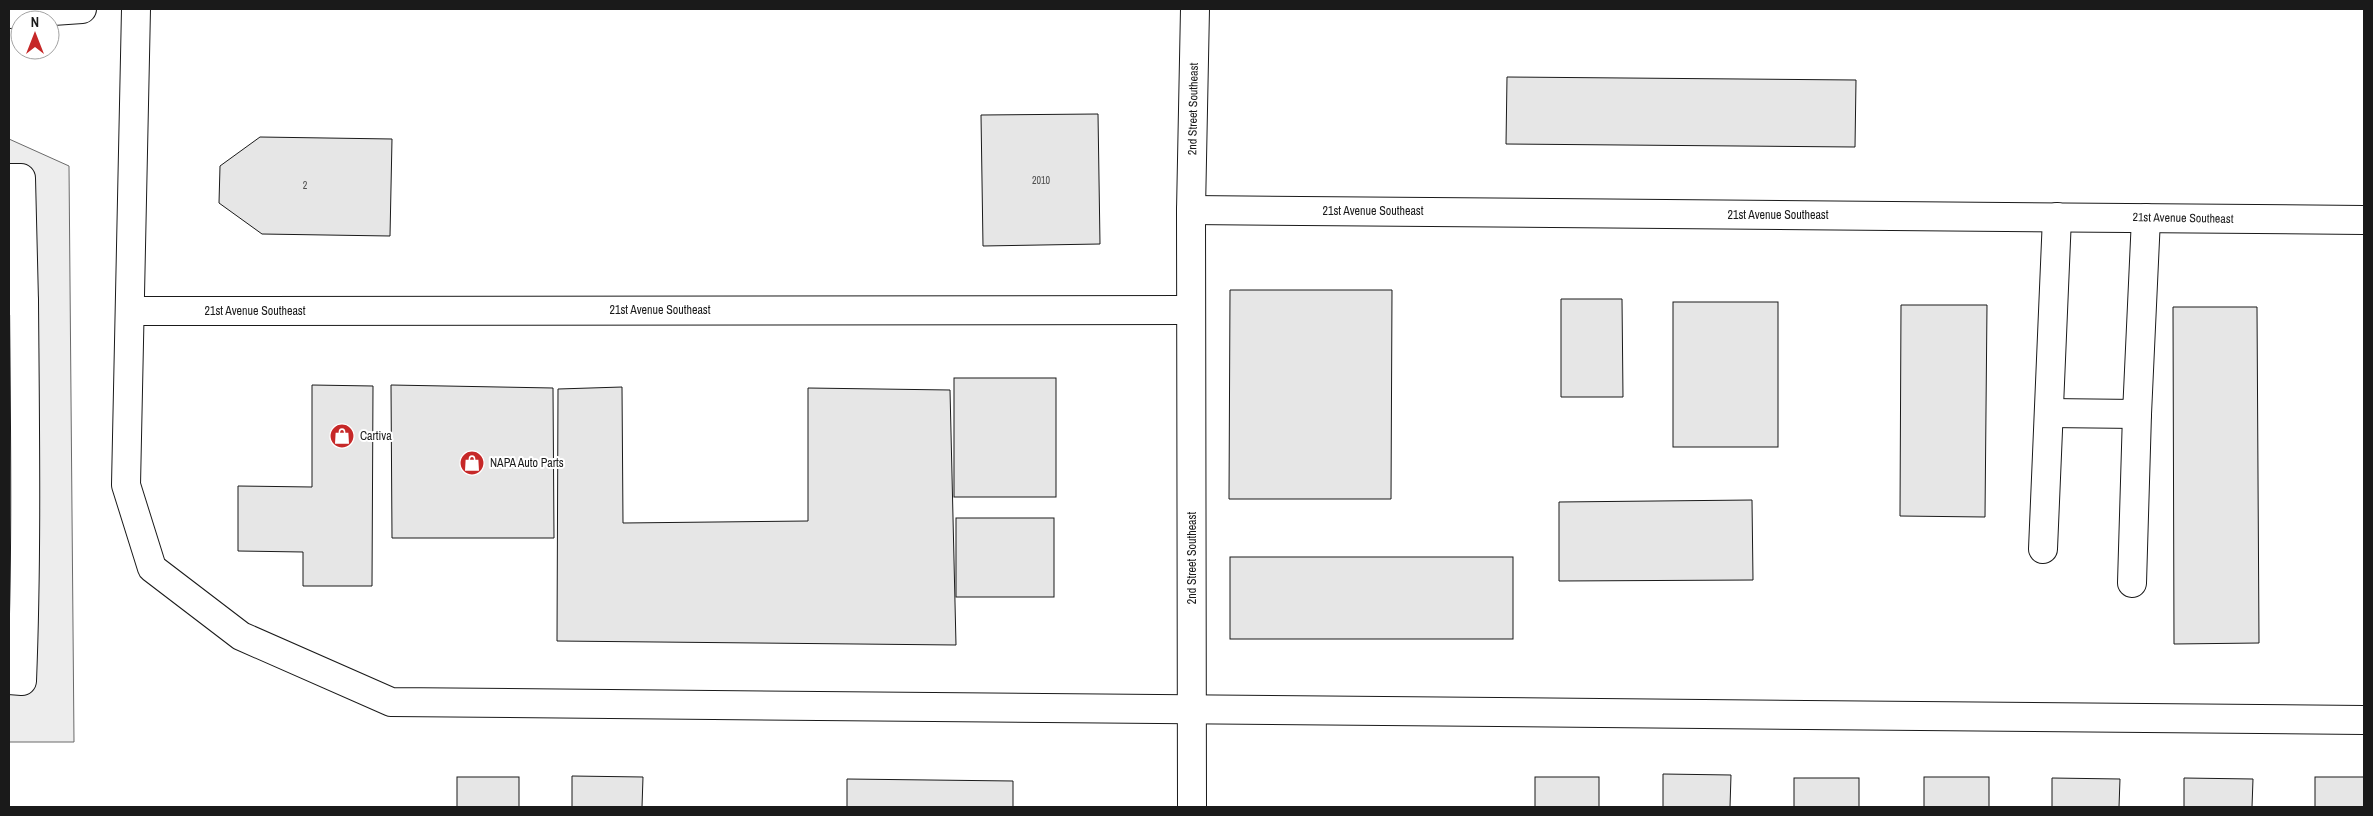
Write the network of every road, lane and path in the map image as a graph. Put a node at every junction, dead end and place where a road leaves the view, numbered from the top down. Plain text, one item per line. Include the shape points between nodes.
1 (82, 9) edge
2 (136, 9) edge
3 (1195, 9) edge
4 (9, 14) edge
5 (9, 178) edge
6 (1191, 210) junction
7 (2057, 217) junction
8 (2146, 218) junction
9 (2364, 220) edge
10 (17, 301) edge
11 (1191, 310) junction
12 (130, 311) junction
13 (2049, 413) junction
14 (17, 414) edge
15 (2137, 414) junction
16 (17, 512) edge
17 (2043, 549) dead end
18 (2132, 583) dead end
19 (17, 610) edge
20 (9, 680) edge
21 (1193, 708) junction
22 (2364, 720) edge
23 (1192, 807) edge

1 - 4 street
2 - 12 street
3 - 6 street, 2nd Street Southeast
5 - 10 street via 21,178
6 - 7 street, 21st Avenue Southeast
6 - 11 street, 2nd Street Southeast
7 - 8 street, 21st Avenue Southeast
7 - 13 street
8 - 9 street, 21st Avenue Southeast
8 - 15 street
10 - 14 street
11 - 12 street, 21st Avenue Southeast
11 - 21 street, 2nd Street Southeast
12 - 21 street via 126,485 152,568 241,636 391,702
13 - 15 street
13 - 17 street
14 - 16 street
15 - 18 street
16 - 19 street
19 - 20 street via 22,681
21 - 22 street
21 - 23 street, 2nd Street Southeast

